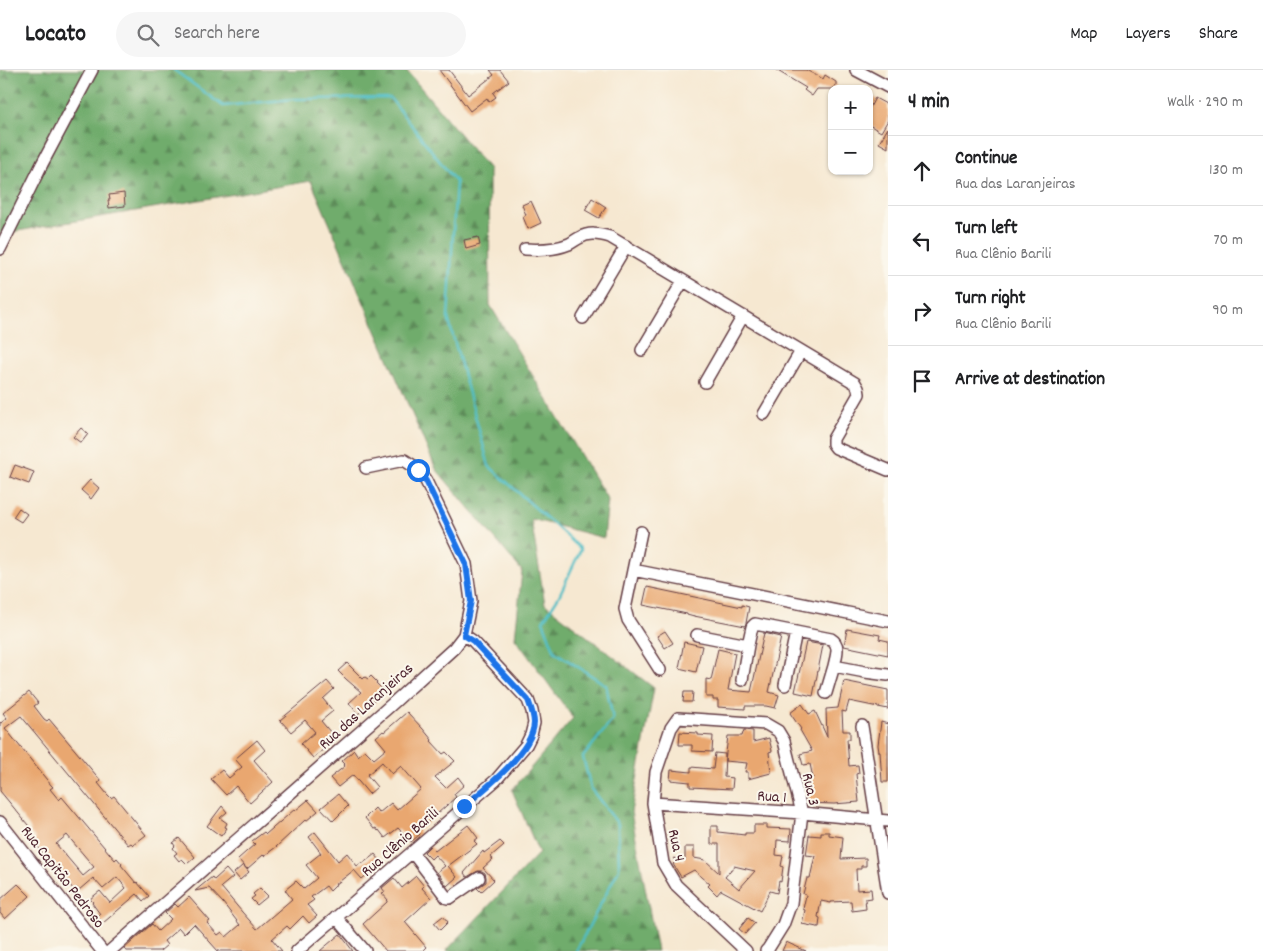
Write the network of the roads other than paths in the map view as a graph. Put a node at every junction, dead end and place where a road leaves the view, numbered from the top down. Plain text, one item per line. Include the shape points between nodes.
1 (92, 70) edge
2 (856, 70) edge
3 (888, 87) edge
4 (626, 246) junction
5 (525, 249) dead end
6 (0, 250) edge
7 (683, 280) junction
8 (743, 316) junction
9 (583, 318) dead end
10 (642, 350) dead end
11 (801, 351) junction
12 (705, 382) dead end
13 (764, 414) dead end
14 (366, 468) dead end
15 (888, 470) edge
16 (641, 532) dead end
17 (632, 570) junction
18 (888, 620) edge
19 (796, 632) junction
20 (464, 635) junction
21 (696, 635) dead end
22 (748, 644) junction
23 (834, 666) junction
24 (660, 670) dead end
25 (888, 675) edge
26 (742, 680) dead end
27 (785, 685) dead end
28 (826, 693) dead end
29 (678, 718) joint
30 (862, 726) dead end
31 (653, 802) junction
32 (802, 813) junction
33 (882, 821) edge
34 (0, 822) edge
35 (412, 852) junction
36 (479, 878) dead end
37 (888, 894) edge
38 (336, 917) junction
39 (102, 951) edge
40 (110, 951) edge
41 (297, 951) edge
42 (365, 951) edge
43 (746, 951) edge
44 (766, 951) edge

1 - 6 street
2 - 3 street
4 - 5 street via 610,237 589,234 548,250
4 - 7 street
4 - 9 street
7 - 8 street
7 - 10 street
8 - 11 street
8 - 12 street
11 - 13 street
11 - 15 street via 855,383 858,388 859,394 833,444
14 - 20 street, Rua das Laranjeiras via 404,460 426,481 466,564 471,601
16 - 17 street
17 - 18 street
17 - 24 street via 625,609 628,620
19 - 22 street via 754,624
19 - 23 street via 835,641 838,646
19 - 27 street
20 - 35 street, Rua Clênio Barili via 528,700 534,723 532,735 496,780
20 - 40 street, Rua das Laranjeiras via 391,706
21 - 22 street
22 - 26 street
23 - 25 street
23 - 28 street
29 - 31 street, Rua 4 via 671,728 656,772
29 - 32 street, Rua 3 via 766,724 778,731 784,741
30 - 33 street
31 - 32 street, Rua 1
31 - 43 street, Rua 4 via 663,863 676,885
32 - 33 street, Rua 1
32 - 44 street, Rua 3 via 791,903 783,925
33 - 37 street
34 - 39 street, Rua Capitão Pedroso
35 - 36 street via 447,898
35 - 38 street, Rua Clênio Barili
38 - 41 street, Rua Clênio Barili
38 - 42 street

